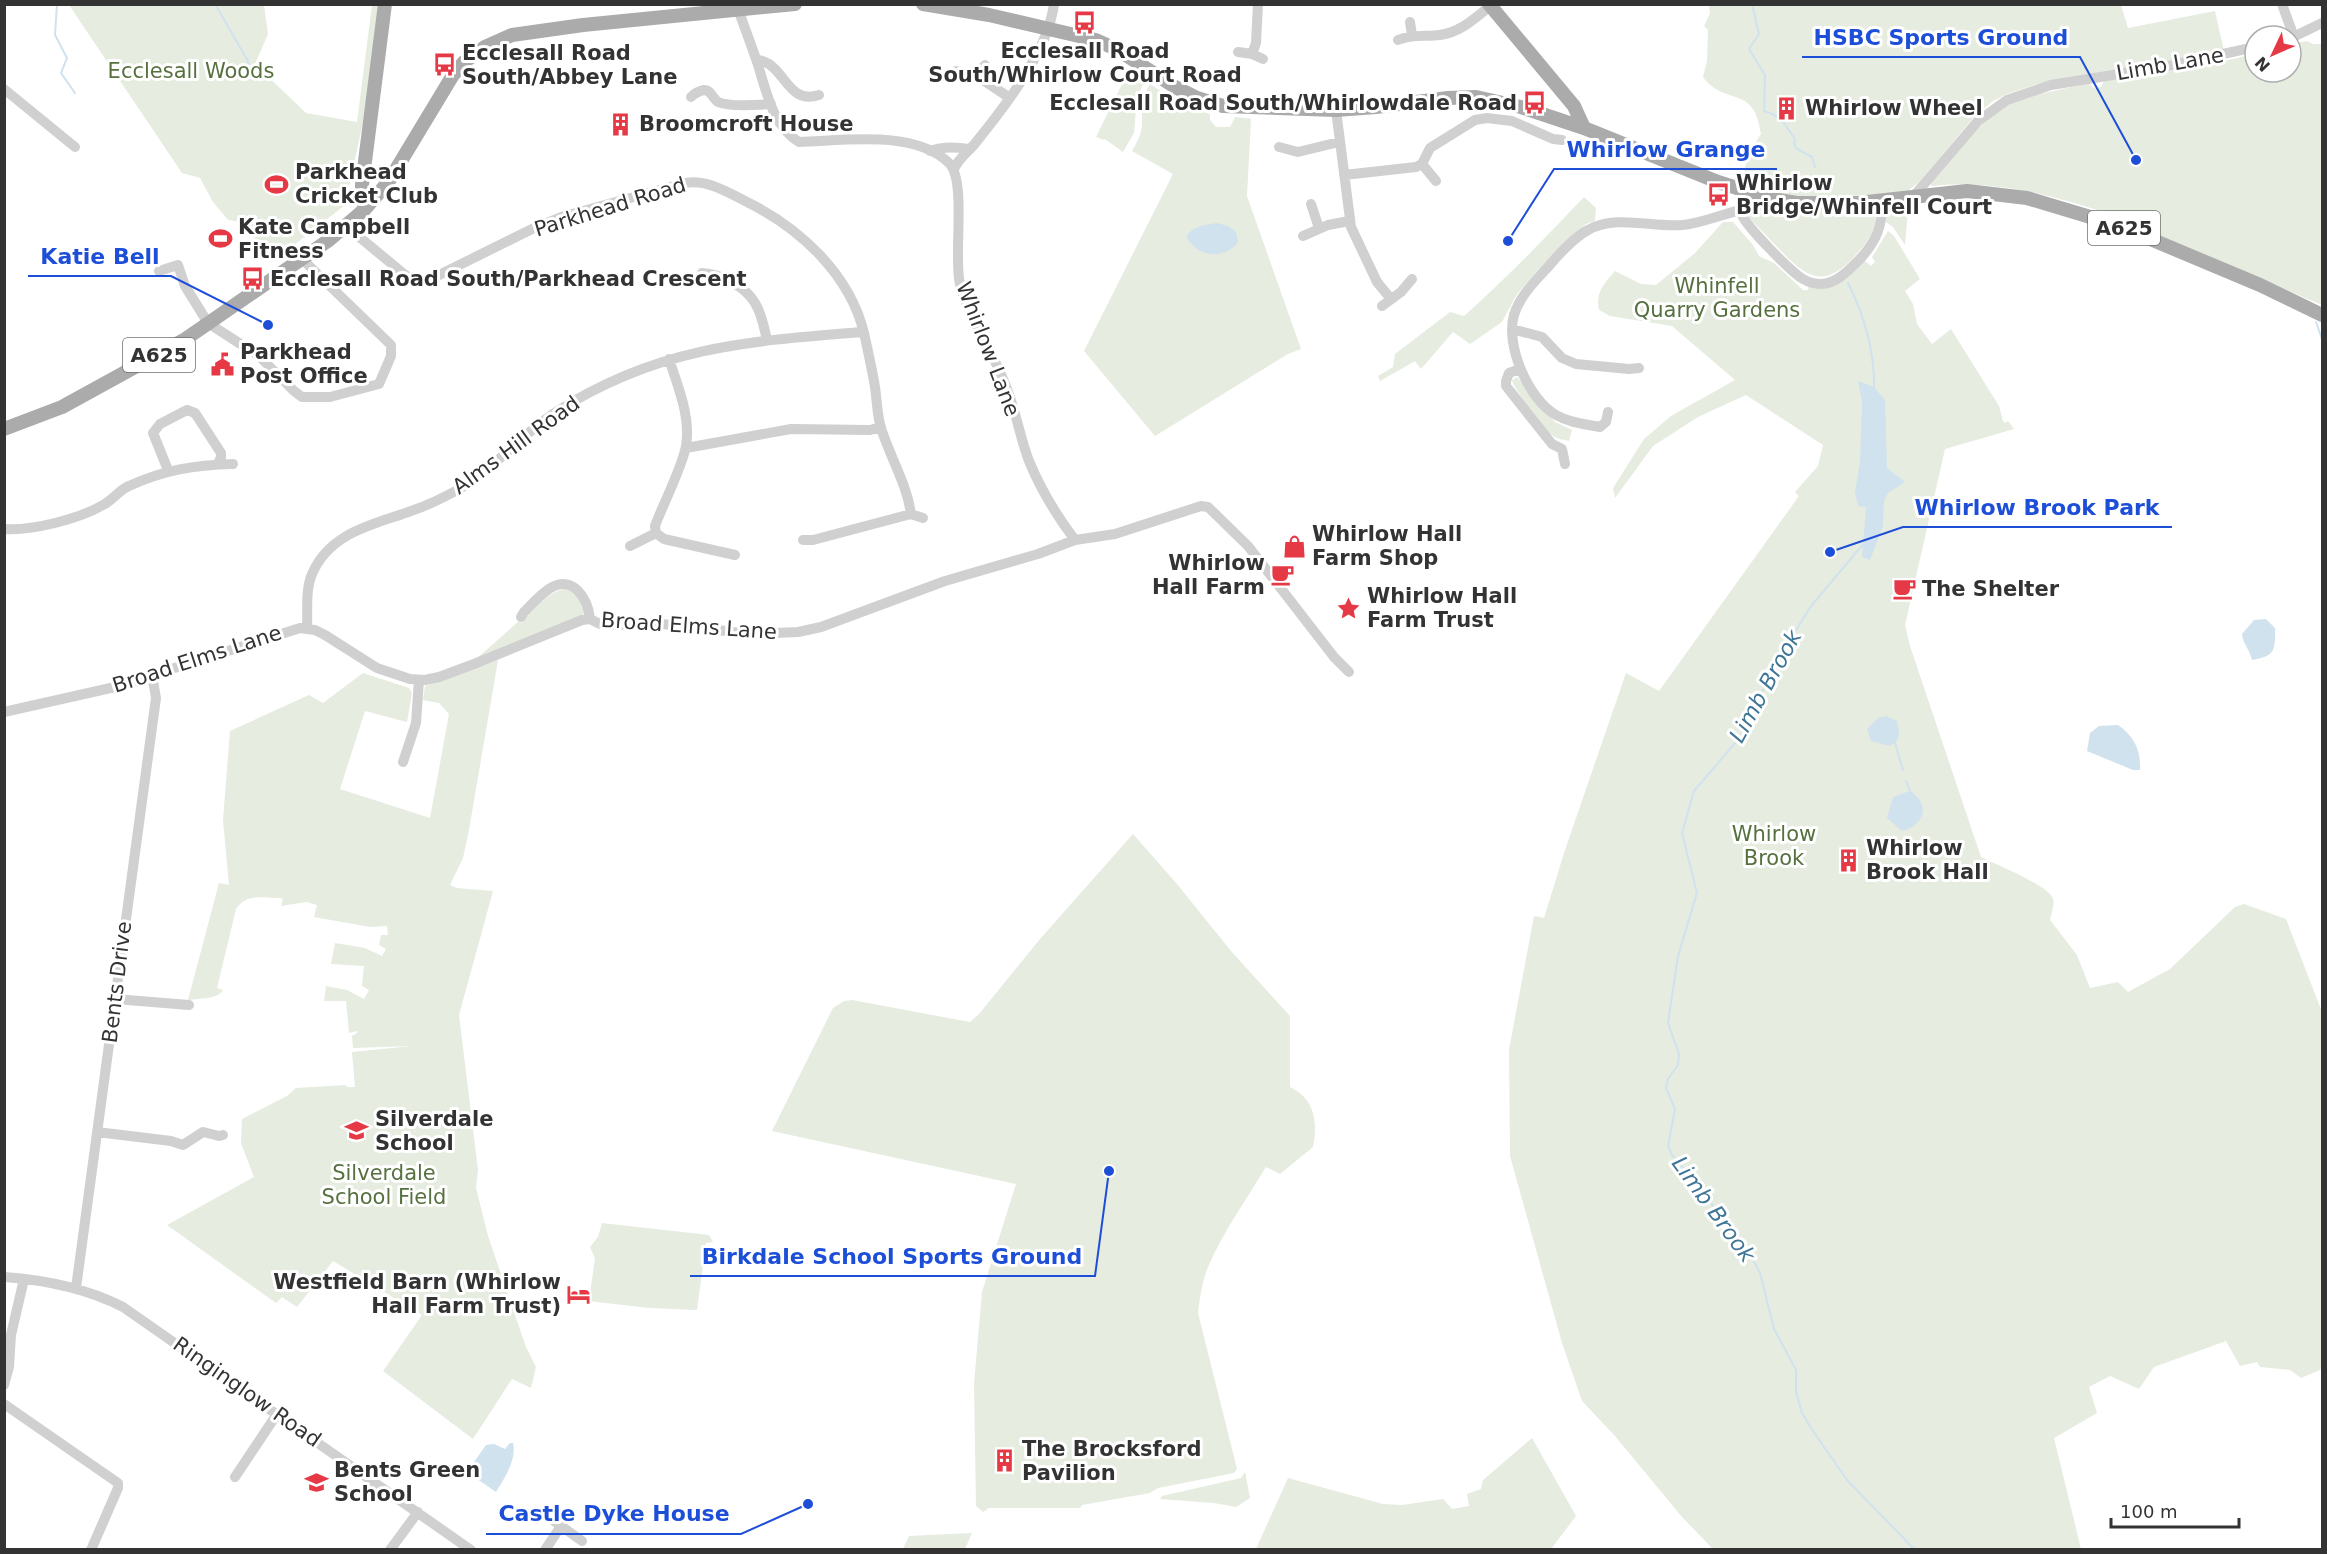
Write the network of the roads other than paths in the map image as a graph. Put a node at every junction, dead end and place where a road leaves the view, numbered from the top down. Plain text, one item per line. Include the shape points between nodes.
1 (385, 4) edge
2 (795, 4) edge
3 (923, 4) edge
4 (1054, 4) edge
5 (1258, 4) edge
6 (2282, 4) edge
7 (1489, 5) edge
8 (738, 9) junction
9 (1410, 22) dead end
10 (2322, 23) edge
11 (2288, 24) edge
12 (1049, 27) junction
13 (2303, 32) edge
14 (1412, 35) junction
15 (1398, 40) dead end
16 (2243, 50) edge
17 (1238, 52) dead end
18 (756, 58) junction
19 (985, 65) dead end
20 (956, 71) dead end
21 (977, 75) junction
22 (4, 89) edge
23 (819, 95) dead end
24 (691, 97) dead end
25 (1010, 98) junction
26 (771, 104) junction
27 (1336, 110) junction
28 (1584, 128) junction
29 (1340, 142) junction
30 (1555, 143) dead end
31 (75, 147) dead end
32 (1279, 147) dead end
33 (969, 149) junction
34 (930, 151) junction
35 (1422, 164) junction
36 (954, 169) junction
37 (1344, 174) junction
38 (389, 181) junction
39 (1436, 181) dead end
40 (363, 182) junction
41 (1744, 192) junction
42 (1913, 197) junction
43 (1882, 201) junction
44 (1311, 204) dead end
45 (365, 209) junction
46 (1741, 210) junction
47 (1349, 221) junction
48 (346, 226) junction
49 (1319, 228) junction
50 (1303, 236) dead end
51 (301, 258) junction
52 (159, 271) dead end
53 (702, 273) dead end
54 (1412, 279) dead end
55 (1391, 299) junction
56 (1382, 306) dead end
57 (2322, 315) edge
58 (208, 323) junction
59 (1512, 329) junction
60 (863, 332) junction
61 (766, 340) junction
62 (669, 359) junction
63 (1639, 368) dead end
64 (1520, 369) junction
65 (1608, 412) dead end
66 (881, 427) junction
67 (4, 429) edge
68 (686, 448) junction
69 (218, 464) junction
70 (233, 464) dead end
71 (1565, 464) dead end
72 (168, 470) junction
73 (911, 514) junction
74 (923, 518) dead end
75 (4, 529) edge
76 (656, 533) junction
77 (803, 540) dead end
78 (1075, 540) junction
79 (630, 546) dead end
80 (735, 555) dead end
81 (521, 617) dead end
82 (590, 619) junction
83 (308, 628) junction
84 (1349, 672) dead end
85 (152, 675) junction
86 (419, 680) junction
87 (4, 712) edge
88 (403, 762) dead end
89 (115, 999) junction
90 (189, 1005) dead end
91 (97, 1132) junction
92 (223, 1135) dead end
93 (4, 1277) edge
94 (24, 1279) junction
95 (76, 1288) junction
96 (4, 1385) edge
97 (4, 1404) edge
98 (277, 1414) junction
99 (235, 1477) dead end
100 (418, 1512) junction
101 (582, 1541) dead end
102 (91, 1550) edge
103 (390, 1550) edge
104 (471, 1550) edge
105 (545, 1550) edge

1 - 40 main road
2 - 8 main road, A625
3 - 12 main road, A625
4 - 12 street
5 - 17 street via 1258,57
6 - 11 street
7 - 14 street via 1456,30 1442,35
7 - 28 main road via 1574,106
8 - 18 street
8 - 38 main road, A625 via 527,32 499,39 464,62 453,75
9 - 14 street
10 - 13 street
12 - 25 street
12 - 27 main road, A625 via 1096,40 1175,87 1223,106
14 - 15 street
16 - 42 street, Limb Lane via 2061,83 2014,98 1977,121
18 - 23 street via 770,64 793,90 803,95
18 - 26 street
19 - 21 street
20 - 21 street
21 - 25 street
22 - 31 street
24 - 26 street via 704,90 726,104
25 - 33 street
26 - 34 street via 784,129 799,142 875,139
27 - 28 main road, A625 via 1476,97
27 - 29 street
28 - 41 main road, A625
29 - 32 street via 1298,152
29 - 37 street
30 - 35 street via 1512,121 1487,118 1475,120 1430,148
33 - 34 street
33 - 36 street via 959,157
34 - 36 street
35 - 37 street
35 - 39 street
36 - 78 street, Whirlow Lane via 959,281 965,301 1004,380 1029,461 1050,506
37 - 47 street
38 - 40 main road via 376,185
38 - 45 main road, A625
40 - 45 main road
40 - 48 main road
41 - 43 main road, A625 via 1797,203
41 - 46 street
42 - 43 main road, A625
42 - 57 main road, A625 via 1983,192 2027,198 2084,214 2260,285
43 - 46 street via 1881,225 1874,243 1849,270 1820,284 1802,279 1787,267
44 - 49 street
45 - 48 main road, A625
46 - 59 street via 1685,225 1617,223 1588,230 1571,242 1528,291 1518,305
47 - 49 street
47 - 55 street via 1377,282
48 - 51 main road, A625
48 - 60 street, Parkhead Road via 412,280 426,280 561,217 656,190 701,182 754,206 814,248 841,283
49 - 50 street
51 - 58 main road, A625
51 - 58 street via 391,345 391,356 379,384 330,397 302,397 259,356
52 - 58 street via 178,265 185,286
53 - 61 street via 725,279 753,299
54 - 55 street
55 - 56 street
58 - 67 main road, A625 via 92,393
59 - 63 street via 1542,337 1562,358 1576,364
59 - 64 street
60 - 61 street, Alms Hill Road
60 - 66 street, Parkhead Road
61 - 62 street, Alms Hill Road
62 - 68 street via 684,406
62 - 83 street, Alms Hill Road via 625,376 553,414 484,473 459,489 341,538 328,549 312,575
64 - 65 street via 1554,414 1600,427
64 - 71 street via 1509,373 1506,386 1552,444 1562,449
66 - 68 street via 791,429
66 - 73 street, Parkhead Road via 906,490
68 - 76 street via 655,525
69 - 70 street
69 - 72 street
69 - 72 street via 221,453 195,413 187,410 160,424 153,433
72 - 75 street via 126,487 86,514 23,529
73 - 74 street
73 - 77 street
76 - 79 street
76 - 80 street via 664,539
78 - 82 street, Broad Elms Lane via 798,632 747,634 673,625 600,624
78 - 84 street, Broad Elms Lane via 1115,534 1179,512 1208,507 1248,546
81 - 82 street via 550,588 566,584 580,590 589,606
82 - 86 street, Broad Elms Lane via 571,623 439,677
83 - 85 street, Broad Elms Lane via 292,629
83 - 86 street, Broad Elms Lane via 377,668
85 - 87 street, Broad Elms Lane
85 - 89 street, Bents Drive via 156,698
86 - 88 street via 416,723
89 - 90 street
89 - 91 street, Bents Drive
91 - 92 street via 183,1145 203,1132
91 - 95 street, Bents Drive
93 - 94 street, Ringinglow Road
94 - 95 street, Ringinglow Road
94 - 96 street
95 - 98 street, Ringinglow Road via 104,1297 137,1316
97 - 102 street via 118,1484
98 - 99 street
98 - 100 street, Ringinglow Road
100 - 103 street
100 - 104 street, Ringinglow Road
101 - 105 street via 558,1524

